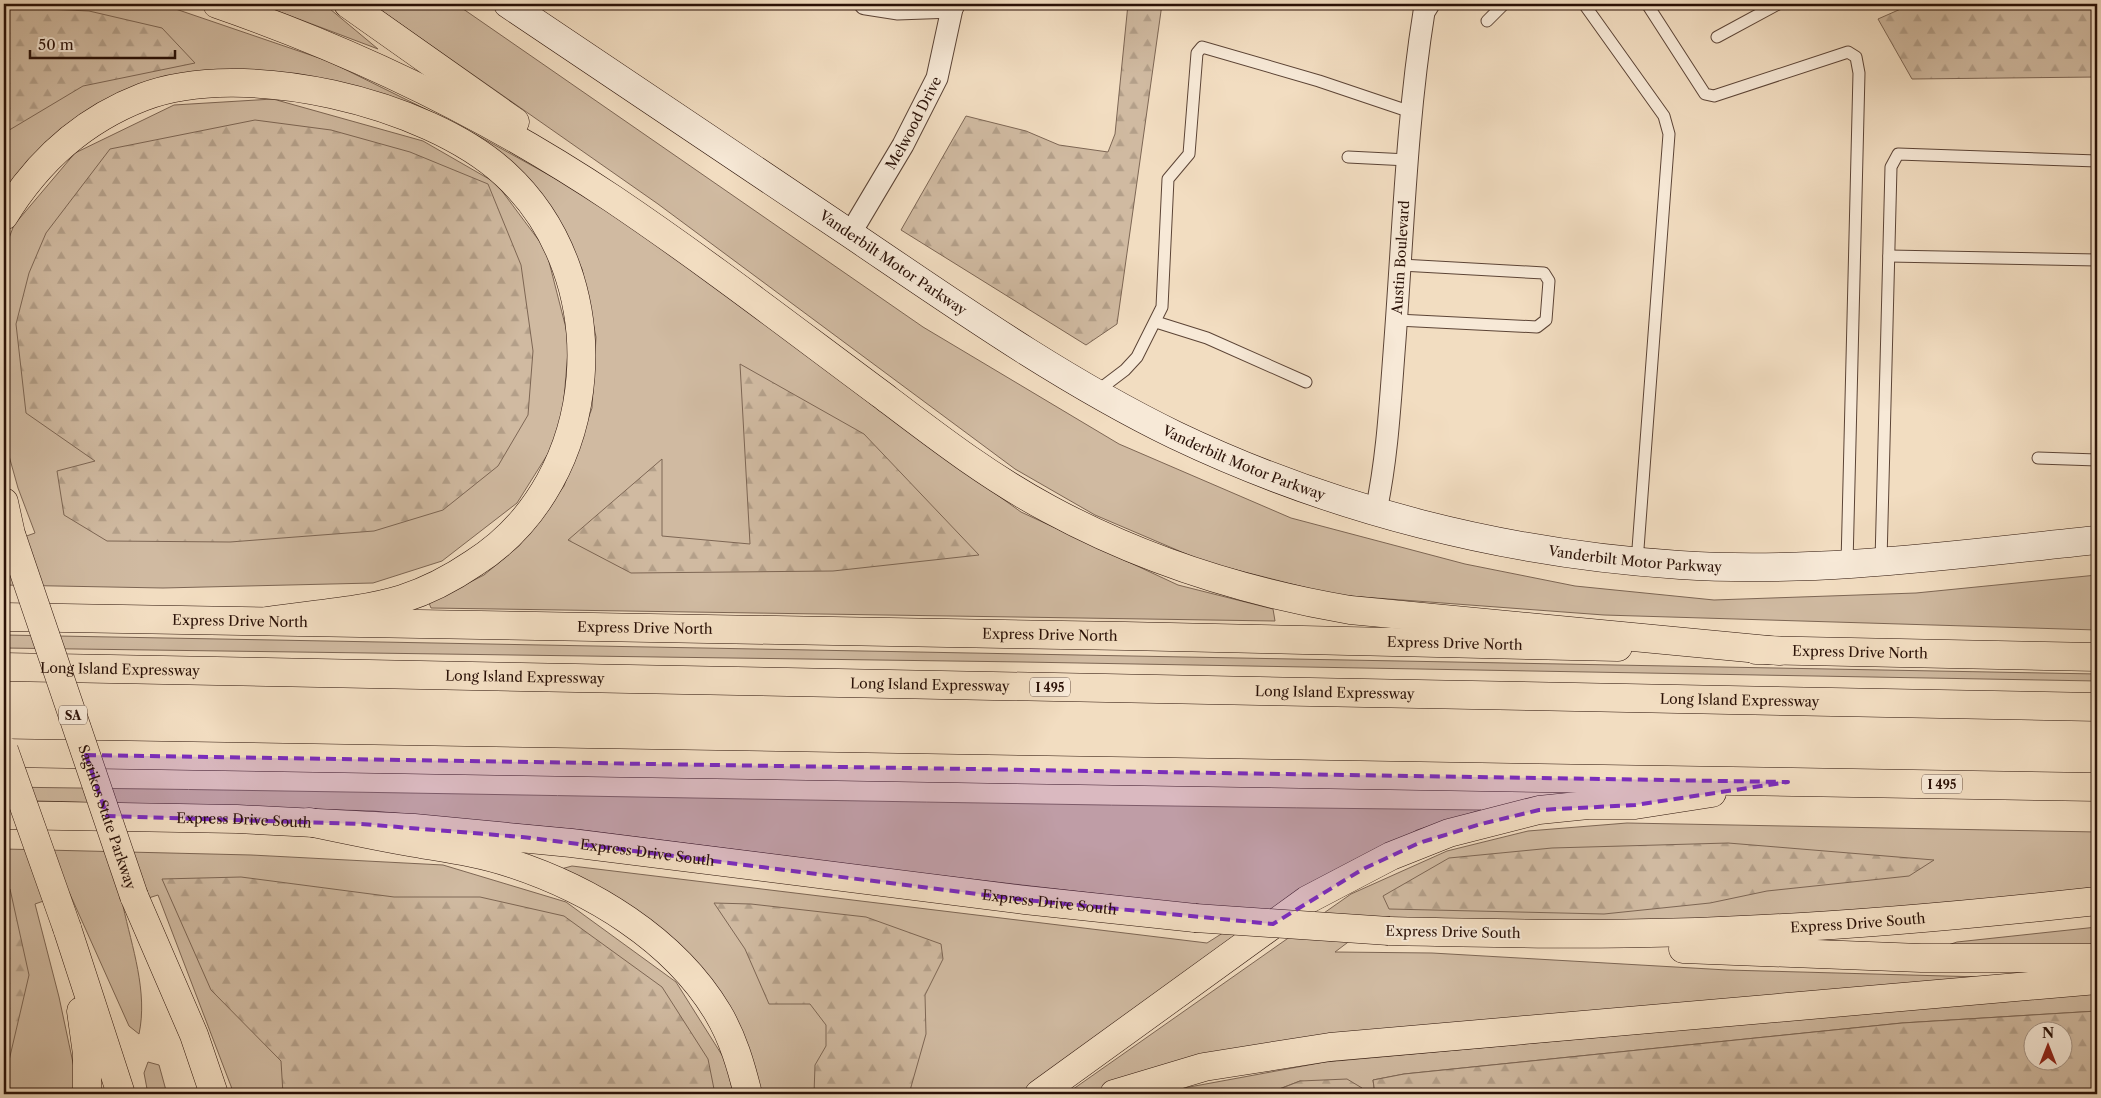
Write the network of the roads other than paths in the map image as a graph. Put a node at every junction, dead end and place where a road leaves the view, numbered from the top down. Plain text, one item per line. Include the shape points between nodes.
1 (217, 4) edge
2 (348, 4) edge
3 (508, 4) edge
4 (865, 4) edge
5 (1429, 4) edge
6 (1504, 4) edge
7 (1584, 4) edge
8 (1647, 4) edge
9 (1778, 4) edge
10 (953, 5) edge
11 (1486, 21) dead end
12 (1717, 37) dead end
13 (1411, 112) junction
14 (1348, 157) dead end
15 (1408, 160) junction
16 (2097, 161) edge
17 (615, 200) junction
18 (4, 216) edge
19 (850, 234) junction
20 (1889, 256) junction
21 (2097, 260) edge
22 (1401, 265) junction
23 (1397, 320) junction
24 (1156, 322) junction
25 (1306, 382) dead end
26 (1096, 392) junction
27 (2038, 458) dead end
28 (2097, 460) edge
29 (4, 502) edge
30 (1376, 512) junction
31 (7, 524) edge
32 (2097, 540) edge
33 (1638, 562) junction
34 (1881, 562) junction
35 (1847, 564) junction
36 (4, 617) edge
37 (268, 621) junction
38 (1780, 651) junction
39 (2097, 657) edge
40 (4, 666) edge
41 (2097, 707) edge
42 (4, 752) edge
43 (1788, 782) junction
44 (2097, 787) edge
45 (4, 815) edge
46 (309, 822) junction
47 (134, 896) junction
48 (2097, 901) edge
49 (67, 928) junction
50 (1547, 934) junction
51 (2097, 958) edge
52 (2097, 980) edge
53 (87, 1094) edge
54 (121, 1094) edge
55 (195, 1094) edge
56 (214, 1094) edge
57 (748, 1094) edge
58 (1039, 1094) edge
59 (1114, 1094) edge

1 - 17 highway via 299,34 413,85 522,142
2 - 17 highway via 507,115
3 - 19 main road, Vanderbilt Motor Parkway
4 - 10 street via 897,9
5 - 13 street, Austin Boulevard via 1424,12
6 - 11 lane
7 - 33 lane via 1664,116 1669,134
8 - 35 lane via 1704,94 1714,96 1848,52 1856,57 1859,73
9 - 12 lane
10 - 19 street, Melwood Drive via 937,78 903,145
13 - 15 street, Austin Boulevard
13 - 24 lane via 1319,81 1202,48 1197,53 1189,154 1168,179 1162,307
14 - 15 lane
15 - 22 street, Austin Boulevard
16 - 20 lane via 1898,154 1891,167
17 - 38 highway via 982,469 1046,508 1139,552 1235,585 1350,610
18 - 37 highway via 46,159 66,141 106,115 144,96 165,91 211,84 237,84 346,97 432,127 477,152 506,175 541,218 563,260 577,303 582,370 579,399 568,440 559,464 531,508 496,547 429,588 402,599 374,605
19 - 26 main road, Vanderbilt Motor Parkway via 988,326
20 - 21 lane
20 - 34 lane
22 - 23 street, Austin Boulevard
22 - 23 lane via 1544,273 1549,281 1546,320 1537,327
23 - 30 street, Austin Boulevard via 1385,458
24 - 25 lane via 1207,338
24 - 26 lane via 1137,357
26 - 30 main road, Vanderbilt Motor Parkway via 1177,436 1311,490
27 - 28 lane
29 - 31 highway, Sagtikos State Parkway
30 - 33 main road, Vanderbilt Motor Parkway via 1501,542
31 - 47 highway, Sagtikos State Parkway / SA, bridge
32 - 34 main road, Vanderbilt Motor Parkway
33 - 35 main road, Vanderbilt Motor Parkway via 1746,568
34 - 35 main road, Vanderbilt Motor Parkway
36 - 37 highway, Express Drive North
37 - 38 highway, Express Drive North
38 - 39 highway, Express Drive North
40 - 41 highway, Long Island Expressway / I 495
42 - 43 highway, I 495
42 - 49 highway, bridge
43 - 44 highway, I 495
43 - 58 highway via 1635,805 1539,810 1420,843 1362,869 1307,900
45 - 46 highway, Express Drive South
46 - 50 highway, Express Drive South, bridge via 542,840 1195,918 1388,931
46 - 57 highway via 509,862 542,874 602,904 655,941 700,987 718,1012 731,1039
47 - 55 highway, Sagtikos State Parkway / SA
47 - 56 highway via 194,1035
48 - 50 highway, Express Drive South via 1833,925 1696,932
49 - 53 highway via 84,1030
49 - 54 highway
50 - 51 highway via 1670,948 1954,959
52 - 59 highway via 1330,1047 1204,1067

